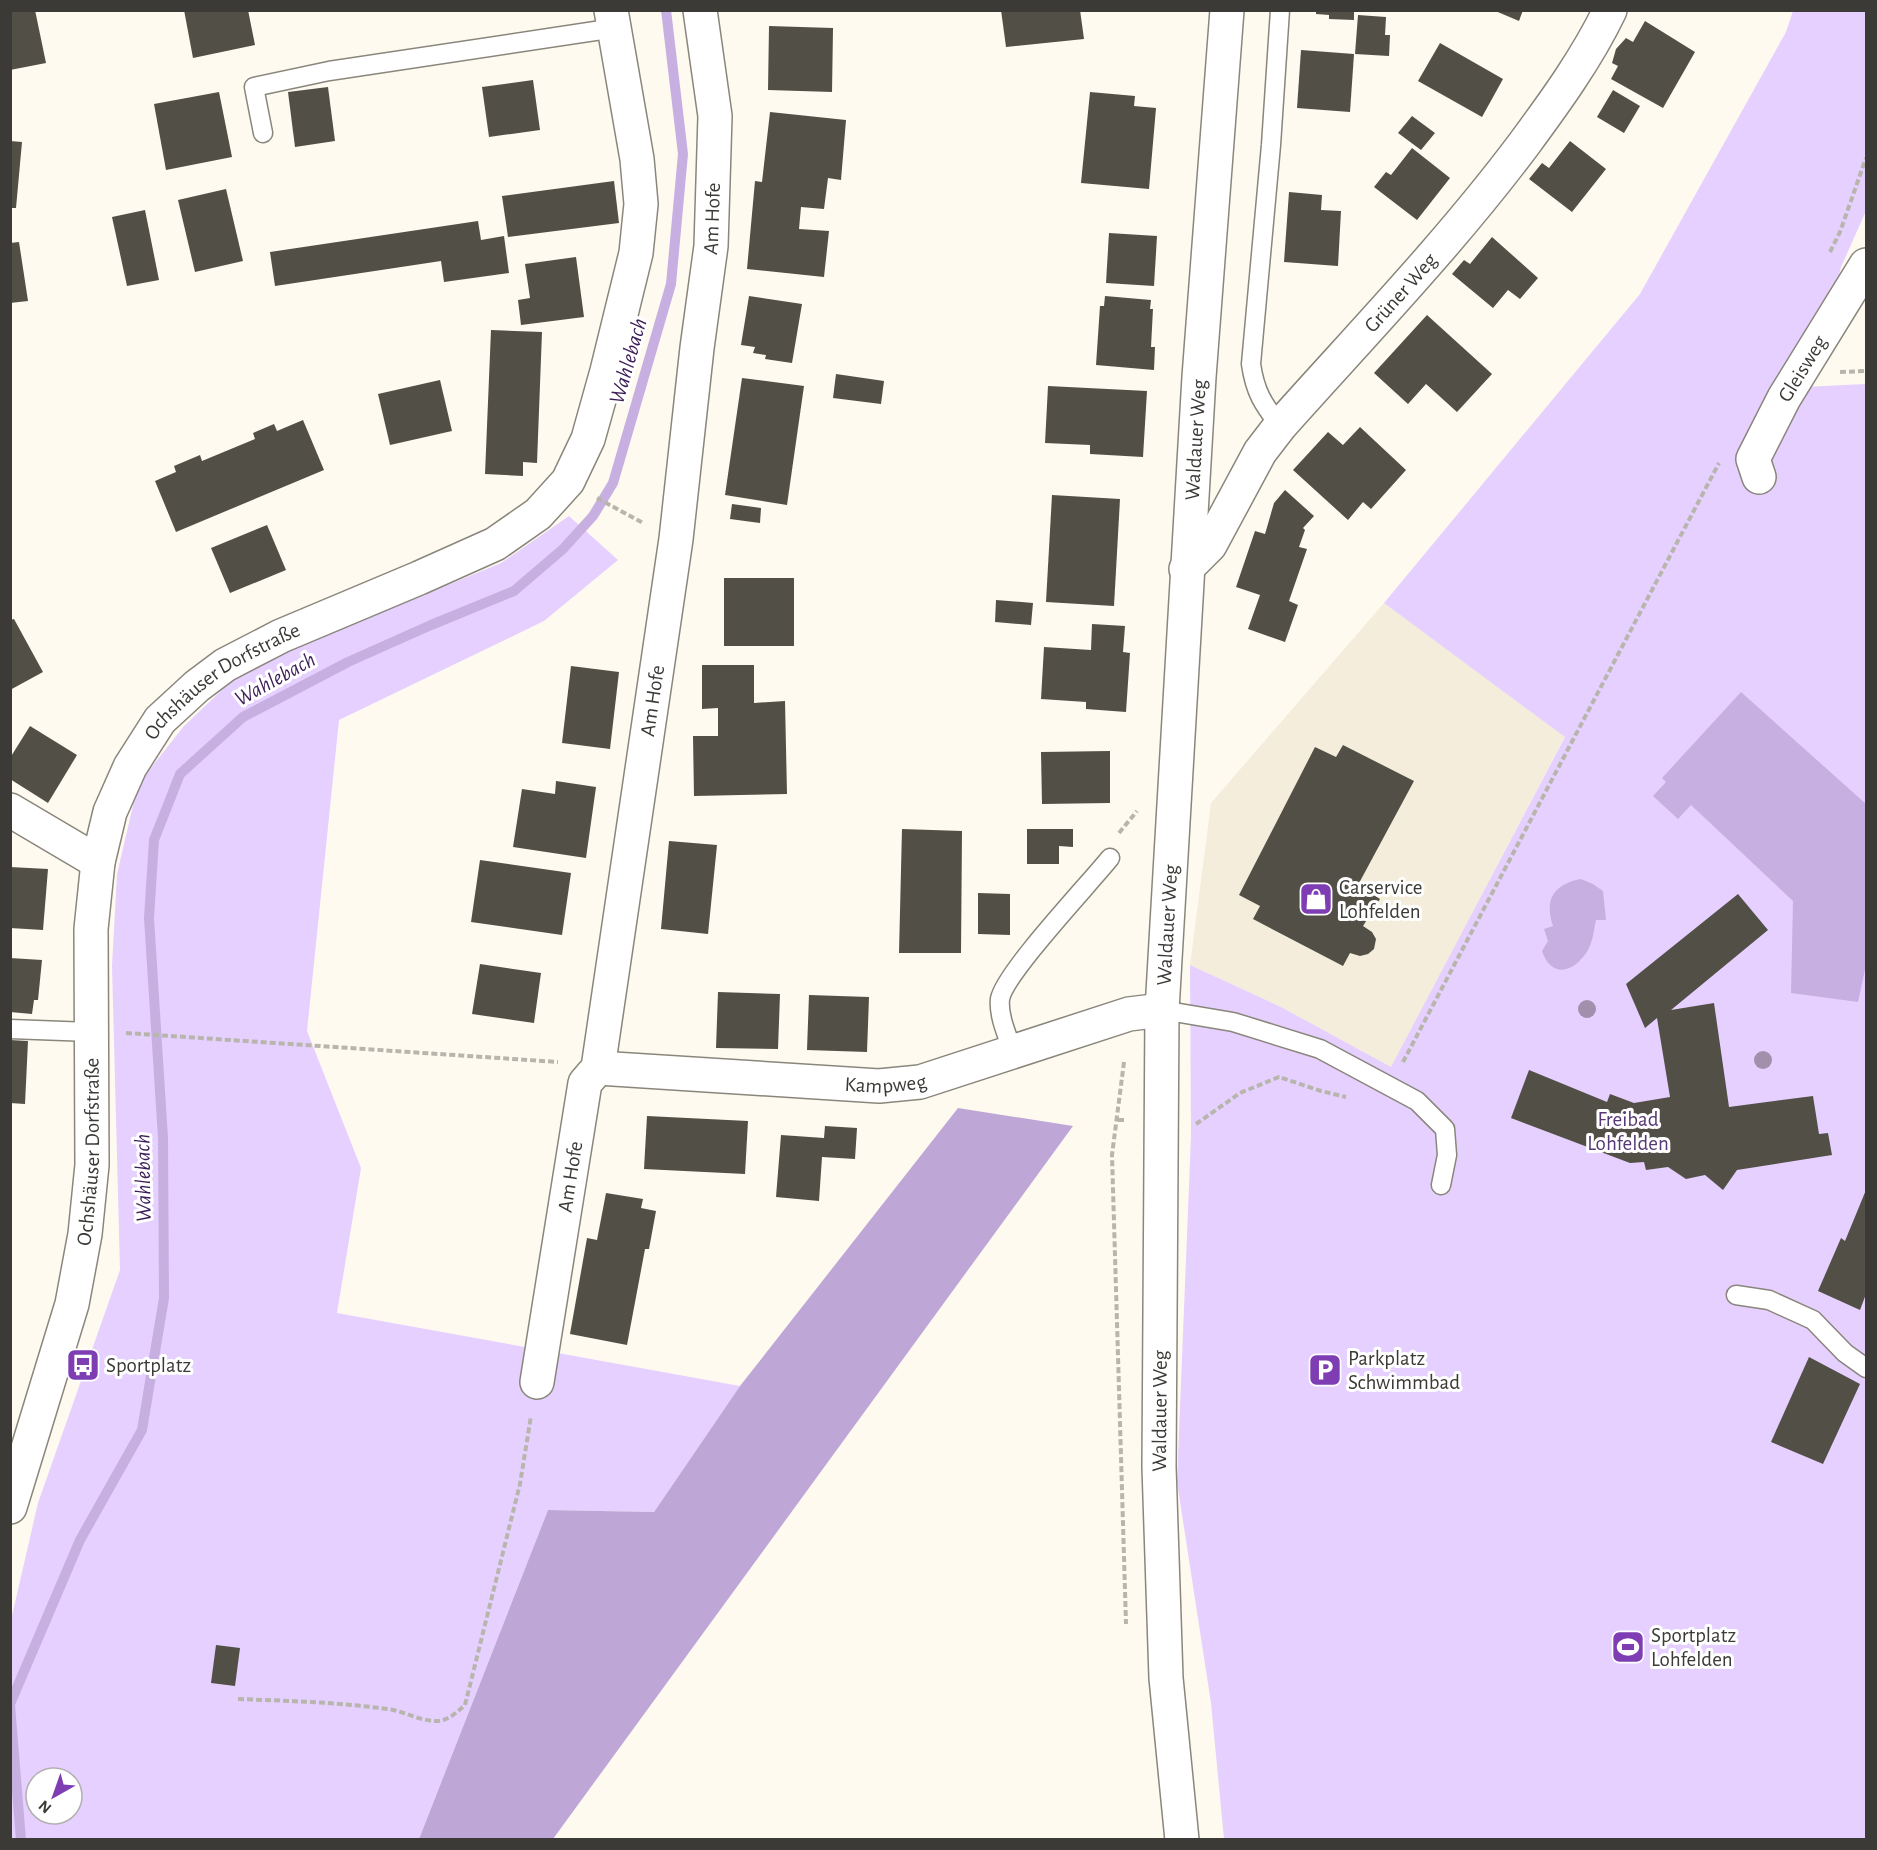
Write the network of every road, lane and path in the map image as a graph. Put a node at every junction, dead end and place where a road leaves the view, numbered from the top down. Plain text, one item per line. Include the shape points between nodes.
1 (700, 10) edge
2 (1227, 10) edge
3 (1280, 10) edge
4 (1610, 10) edge
5 (613, 19) edge
6 (263, 133) dead end
7 (1866, 265) edge
8 (1280, 426) junction
9 (1723, 455) dead end
10 (1759, 477) dead end
11 (1186, 569) junction
12 (1174, 806) junction
13 (10, 810) edge
14 (1110, 858) joint
15 (98, 862) junction
16 (1162, 1010) junction
17 (1129, 1014) junction
18 (10, 1029) edge
19 (90, 1032) junction
20 (124, 1033) dead end
21 (1013, 1052) junction
22 (598, 1068) junction
23 (1390, 1086) junction
24 (1161, 1121) junction
25 (1441, 1185) dead end
26 (1736, 1295) dead end
27 (1866, 1368) edge
28 (537, 1382) joint
29 (10, 1507) edge
30 (238, 1699) dead end
31 (1182, 1839) edge

1 - 22 street, Am Hofe via 715,116 711,246 671,575
2 - 11 street, Waldauer Weg
3 - 8 lane via 1251,364 1254,384
4 - 8 street, Grüner Weg via 1563,91 1481,201
5 - 6 lane via 254,87
5 - 15 street, Ochshäuser Dorfstraße via 641,204 637,243 607,371 588,439 568,481 538,514 495,544 281,636 197,686 160,720 130,767 110,812
7 - 10 street, Gleisweg via 1784,398 1753,459
8 - 11 street, Grüner Weg via 1260,452 1210,545
9 - 23 path
11 - 12 street, Waldauer Weg
12 - 14 path via 1143,804 1113,839
12 - 16 street, Waldauer Weg
13 - 15 street
14 - 21 lane via 1014,972 1000,998
15 - 19 street, Ochshäuser Dorfstraße via 91,929
16 - 17 street, Kampweg
16 - 23 lane via 1233,1022 1320,1049
16 - 24 street, Waldauer Weg
17 - 21 street, Kampweg
17 - 24 path via 1118,1120
18 - 19 lane
19 - 29 street, Ochshäuser Dorfstraße via 92,1165 86,1234 72,1304
20 - 22 path via 572,1063
21 - 22 street, Kampweg via 920,1082 879,1086
22 - 28 street, Am Hofe via 585,1083
23 - 24 path via 1363,1102 1280,1077 1240,1093 1197,1124
23 - 25 lane via 1417,1101 1446,1129 1447,1155
24 - 31 street, Waldauer Weg via 1159,1467 1166,1678
26 - 27 lane via 1769,1300 1814,1320 1845,1353
28 - 30 path via 520,1484 465,1705 440,1721 390,1709

